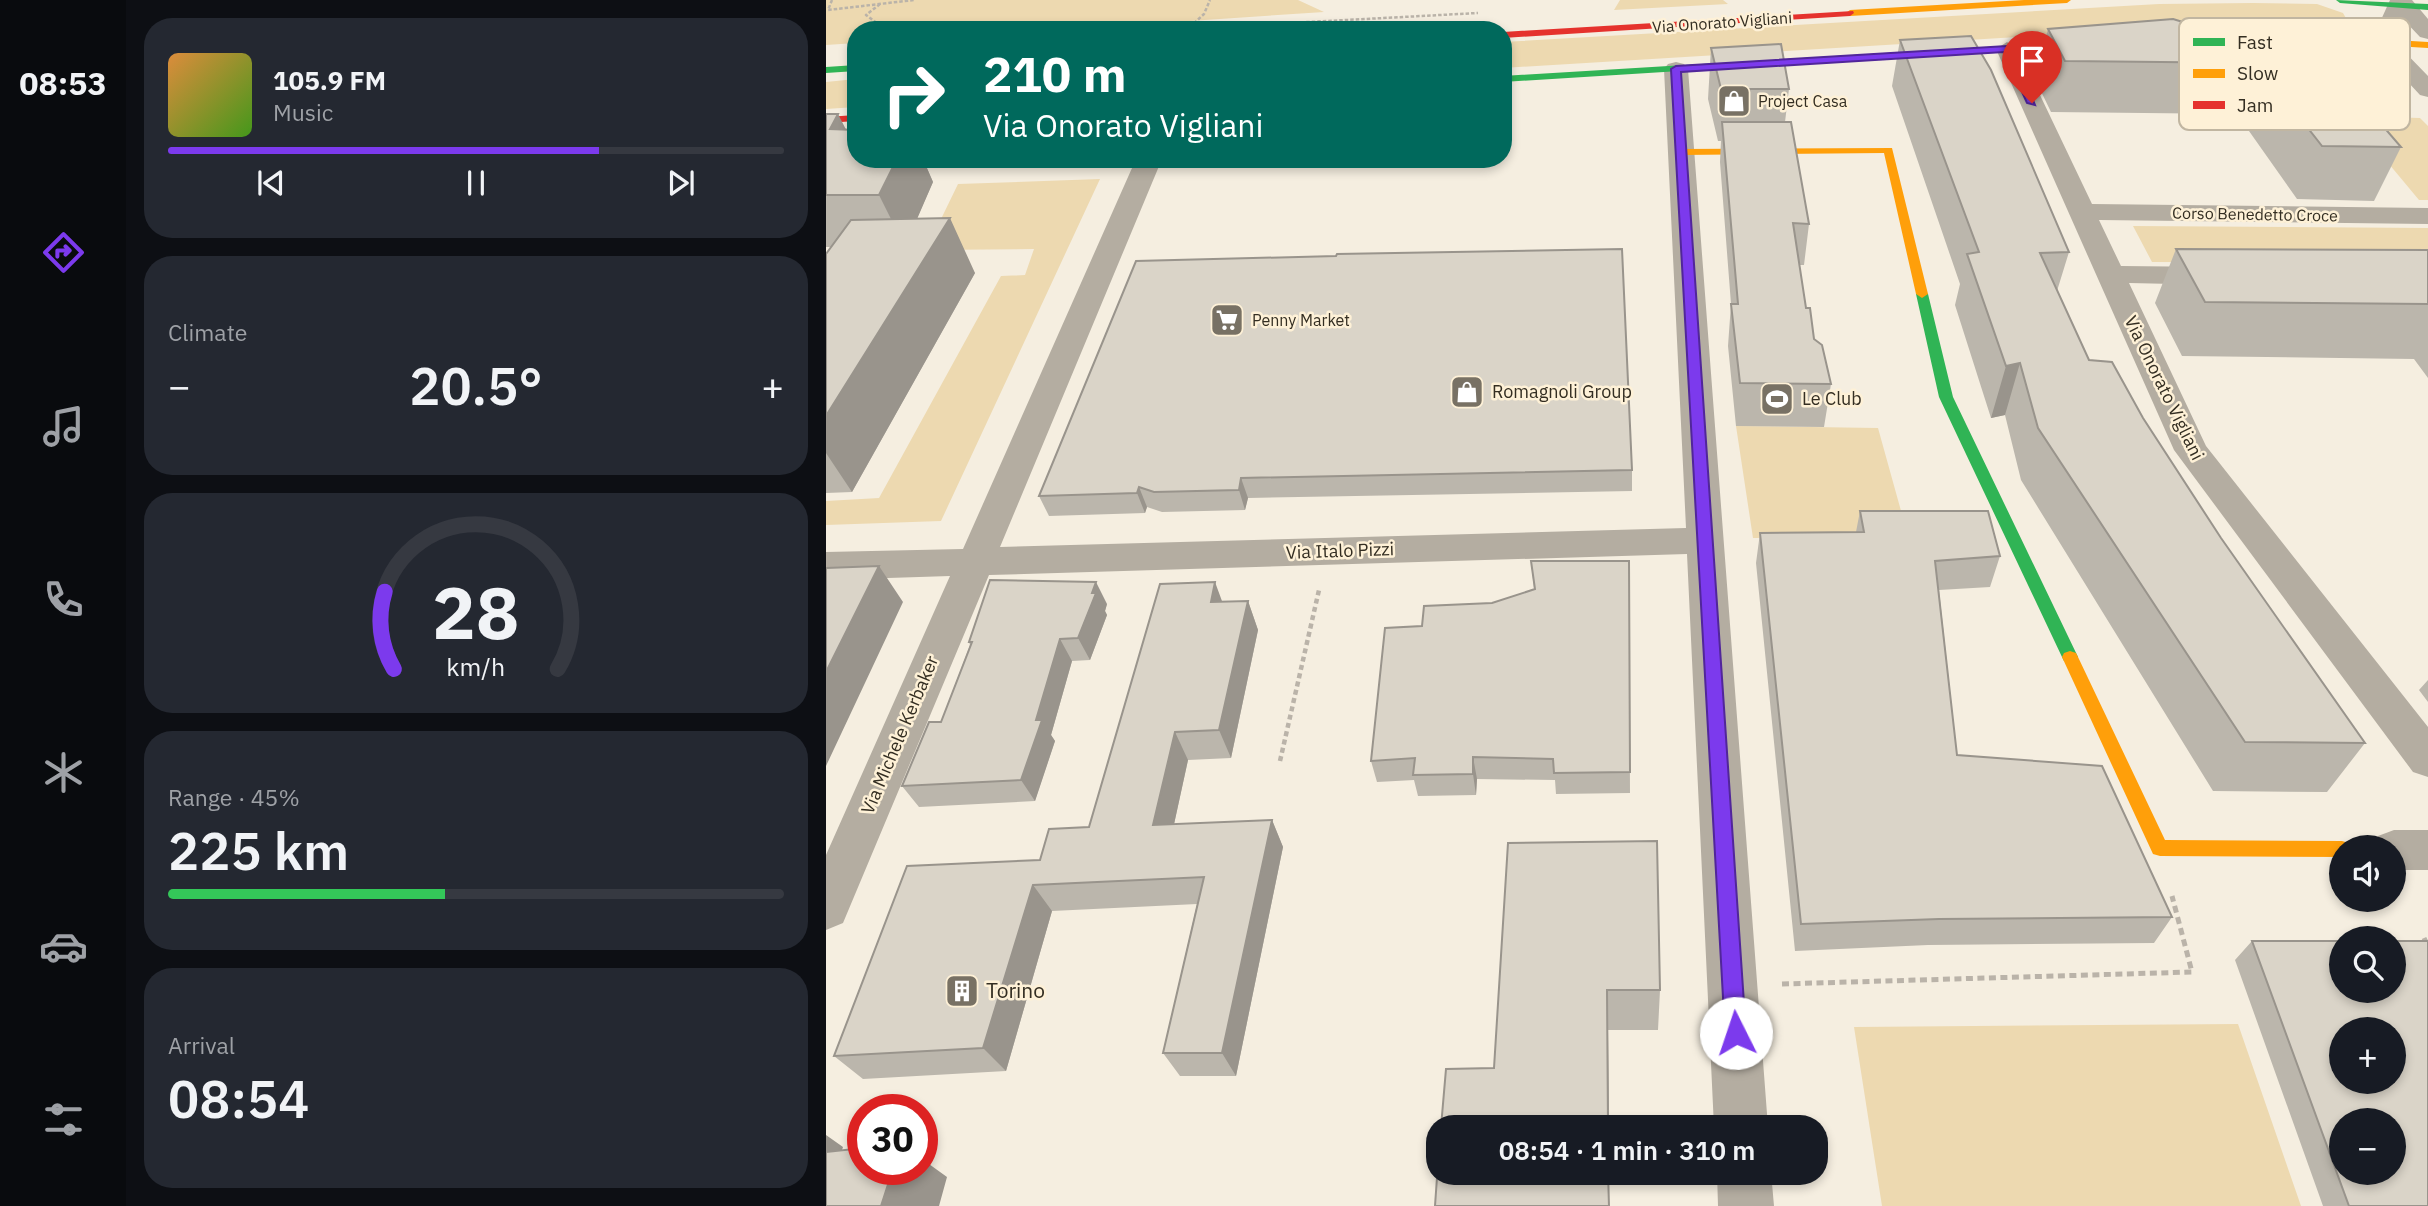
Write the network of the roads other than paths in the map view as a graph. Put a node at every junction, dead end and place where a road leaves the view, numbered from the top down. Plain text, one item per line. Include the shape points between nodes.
1 (2067, 0) edge
2 (2340, 0) edge
3 (2401, 2) edge
4 (2428, 7) edge
5 (2393, 18) edge
6 (2428, 32) edge
7 (1512, 33) edge
8 (2165, 39) edge
9 (2179, 39) edge
10 (2114, 42) edge
11 (2410, 44) edge
12 (2428, 45) edge
13 (2007, 49) junction
14 (847, 69) edge
15 (1676, 69) junction
16 (826, 70) edge
17 (2410, 71) edge
18 (1512, 78) edge
19 (2428, 90) edge
20 (847, 119) edge
21 (826, 120) edge
22 (1681, 152) junction
23 (1145, 168) edge
24 (2082, 212) junction
25 (2428, 216) edge
26 (2109, 274) junction
27 (2246, 276) edge
28 (1705, 540) junction
29 (975, 563) junction
30 (826, 566) edge
31 (2428, 760) edge
32 (2329, 849) edge
33 (2406, 850) edge
34 (2428, 850) edge
35 (826, 908) edge
36 (1740, 1115) edge
37 (1745, 1185) edge
38 (1746, 1206) edge

1 - 7 main road, Via Onorato Vigliani
2 - 3 main road
3 - 4 main road
3 - 5 street
3 - 6 street
8 - 9 main road
10 - 13 main road
11 - 12 main road
13 - 15 main road
13 - 24 street, Via Onorato Vigliani
14 - 16 main road
15 - 18 main road
15 - 22 street
17 - 19 street
20 - 21 main road
22 - 28 street
22 - 32 main road via 1888,150 1946,397 2160,848
23 - 29 street
24 - 25 street, Corso Benedetto Croce
24 - 26 street, Via Onorato Vigliani
26 - 27 street
26 - 31 street, Via Onorato Vigliani via 2191,450
28 - 29 street, Via Italo Pizzi
28 - 36 street
29 - 30 street, Via Italo Pizzi
29 - 35 street, Via Michele Kerbaker
33 - 34 street
37 - 38 street

